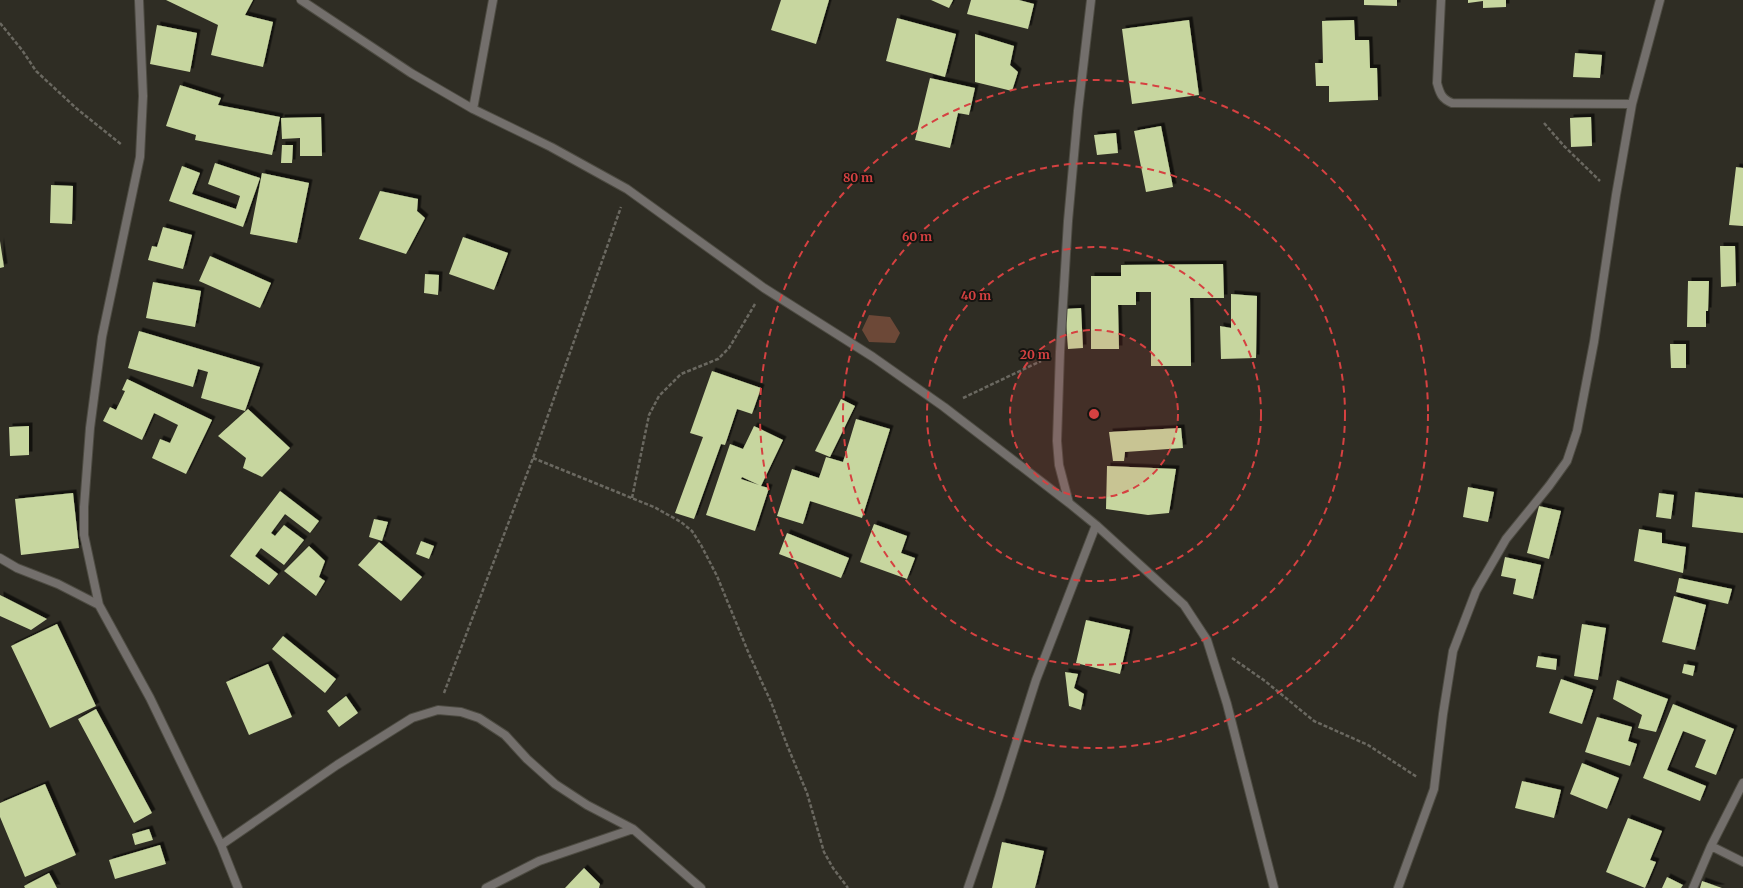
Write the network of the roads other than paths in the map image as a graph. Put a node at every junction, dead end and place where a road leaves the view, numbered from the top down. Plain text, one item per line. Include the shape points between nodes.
1 (139, 0) edge
2 (301, 0) edge
3 (494, 0) edge
4 (1091, 0) edge
5 (1441, 0) edge
6 (1660, 0) edge
7 (1632, 104) junction
8 (473, 109) junction
9 (1069, 503) junction
10 (1096, 525) junction
11 (0, 558) edge
12 (99, 605) junction
13 (1743, 783) edge
14 (634, 829) junction
15 (221, 845) junction
16 (1711, 846) junction
17 (1743, 862) edge
18 (238, 888) edge
19 (486, 888) edge
20 (701, 888) edge
21 (968, 888) edge
22 (1274, 888) edge
23 (1398, 888) edge
24 (1693, 888) edge

1 - 12 street via 142,96 140,158 102,337 90,428 84,507 84,535
2 - 8 street via 411,73
3 - 8 street
4 - 9 street via 1068,221 1060,352 1057,441 1059,465
5 - 7 street via 1437,83 1444,100 1452,103
6 - 7 street
7 - 23 street via 1594,342 1577,431 1567,461 1506,539 1476,591 1454,651 1434,789
8 - 9 street via 551,147 627,189 764,288 873,357 944,407
9 - 10 street
10 - 21 street via 1036,680
10 - 22 street via 1184,605 1207,640 1228,704
11 - 12 street
12 - 15 street via 150,698
13 - 16 street
14 - 15 street via 587,805 555,784 505,735 479,718 461,712 438,710 412,718 337,765
14 - 19 street via 539,861
14 - 20 street
15 - 18 street
16 - 17 street
16 - 24 street

